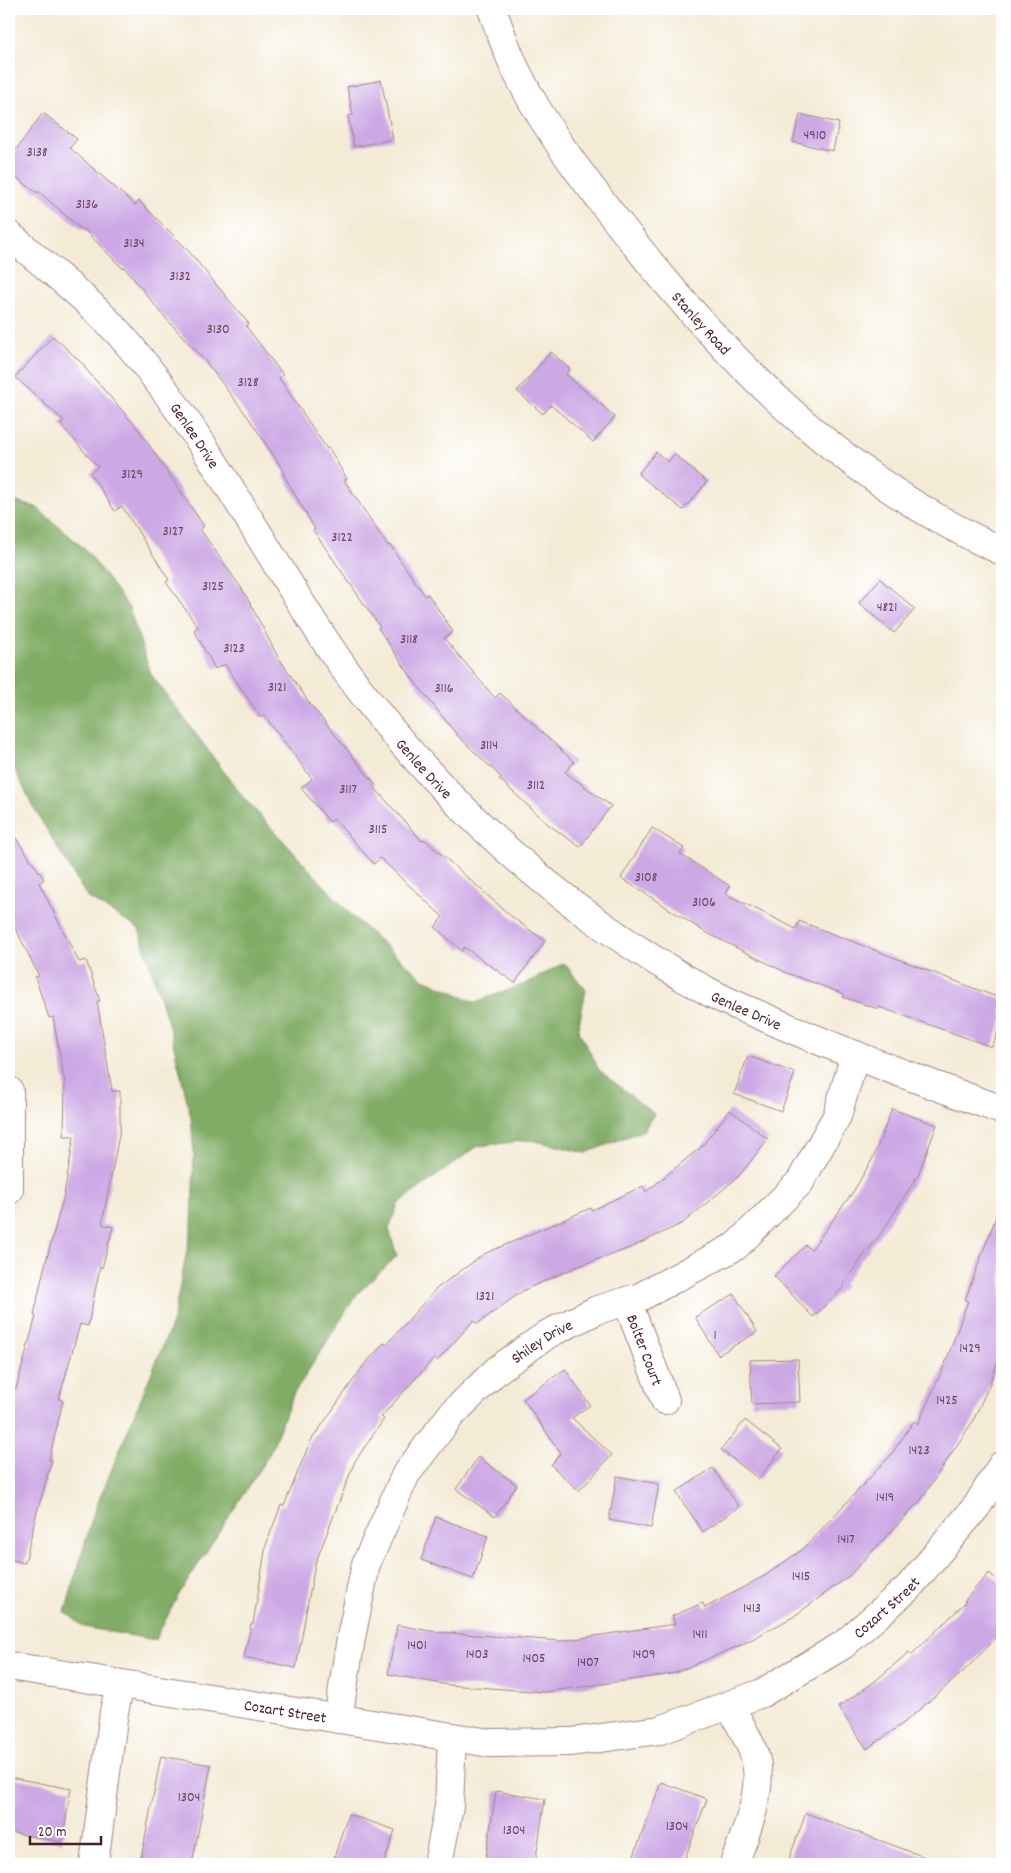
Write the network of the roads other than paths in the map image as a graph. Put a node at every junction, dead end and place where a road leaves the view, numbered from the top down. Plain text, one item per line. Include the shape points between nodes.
1 (492, 9) edge
2 (9, 235) edge
3 (1002, 551) edge
4 (855, 1055) junction
5 (9, 1091) edge
6 (1002, 1110) edge
7 (9, 1190) edge
8 (627, 1301) junction
9 (665, 1400) dead end
10 (1002, 1465) edge
11 (9, 1666) edge
12 (120, 1684) junction
13 (730, 1706) junction
14 (338, 1718) junction
15 (452, 1737) junction
16 (94, 1864) edge
17 (438, 1864) edge
18 (734, 1864) edge

1 - 3 street, Stanley Road via 519,77 584,179 658,273 725,346 817,435 870,477 921,510
2 - 4 street, Genlee Drive via 62,279 129,344 212,456 326,643 395,734 463,810 549,887 612,933 712,994
4 - 6 street, Genlee Drive
4 - 8 street, Shiley Drive via 836,1116 800,1182 736,1246
5 - 7 street
8 - 9 street, Bolter Court
8 - 14 street, Shiley Drive via 597,1310 548,1334 497,1370 450,1415 406,1474 366,1564
10 - 13 street, Cozart Street via 977,1506 908,1588 842,1645 762,1694
11 - 12 street, Cozart Street
12 - 14 street, Cozart Street
12 - 16 street
13 - 15 street, Cozart Street via 660,1730 571,1742 490,1743
13 - 18 street via 754,1752 758,1778 750,1821
14 - 15 street, Cozart Street
15 - 17 street via 449,1807

